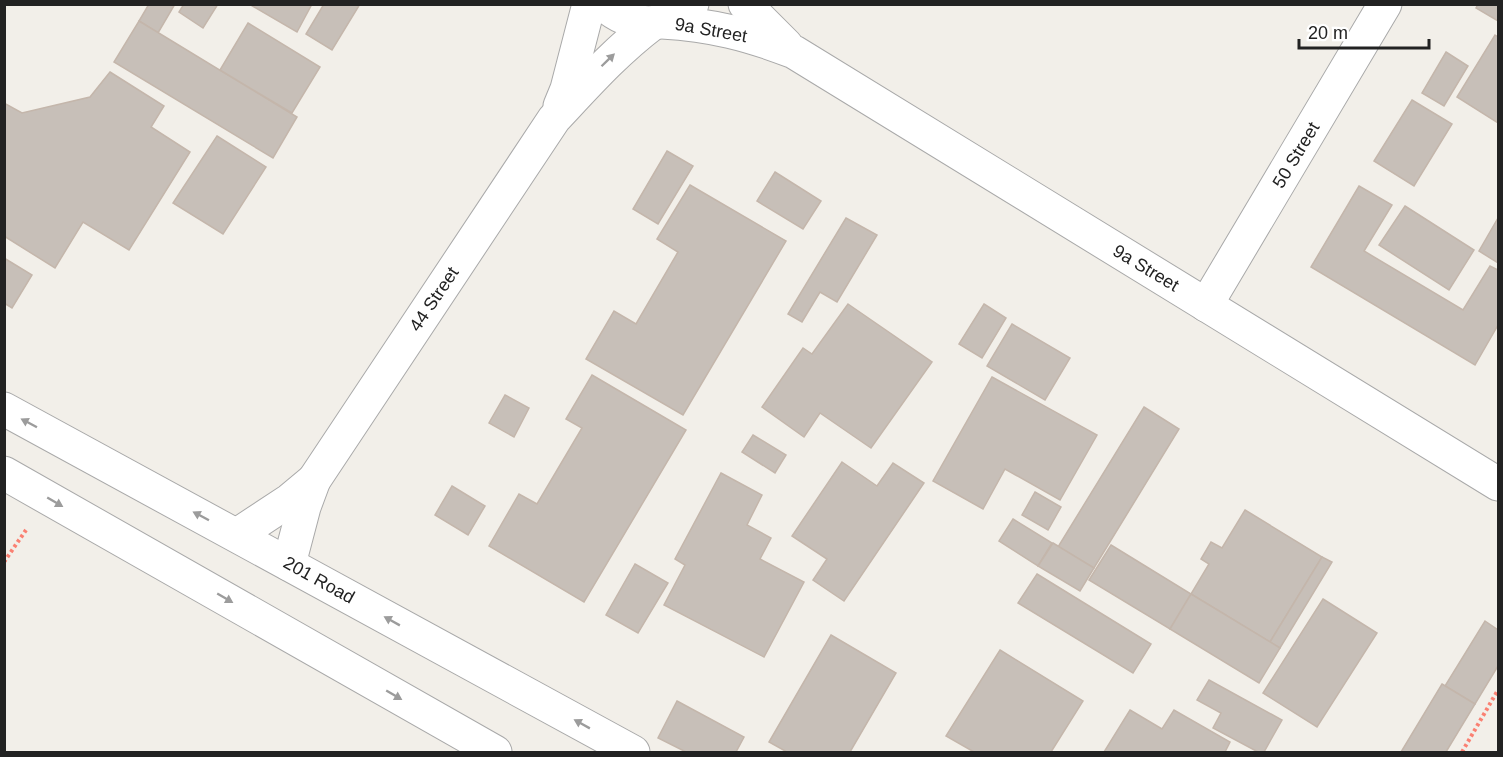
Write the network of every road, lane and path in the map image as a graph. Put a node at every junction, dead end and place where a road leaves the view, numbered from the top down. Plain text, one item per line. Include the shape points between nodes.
1 (590, 4) edge
2 (603, 4) edge
3 (692, 4) edge
4 (745, 4) edge
5 (1385, 4) edge
6 (657, 23) junction
7 (794, 52) junction
8 (554, 118) junction
9 (1206, 305) junction
10 (4, 409) edge
11 (4, 473) edge
12 (315, 480) junction
13 (1498, 484) edge
14 (28, 526) dead end
15 (237, 535) junction
16 (4, 562) edge
17 (289, 564) junction
18 (1498, 690) edge
19 (495, 753) edge
20 (633, 753) edge
21 (1462, 753) edge

1 - 8 street, 44 Street via 567,89
2 - 6 street, 9a Street via 624,19
3 - 6 street, 44 Street via 678,16
4 - 7 street, 9a Street
5 - 9 street, 50 Street
6 - 7 street, 9a Street via 736,32
8 -> 6 street, 44 Street via 625,44
7 - 9 street, 9a Street
8 - 12 street, 44 Street
9 - 13 street, 9a Street
15 -> 10 street, 201 Road
11 -> 19 street
12 - 15 street, 44 Street
12 - 17 street, 44 Street
14 - 16 path
15 - 17 street, 201 Road
20 -> 17 street, 201 Road
18 - 21 path

